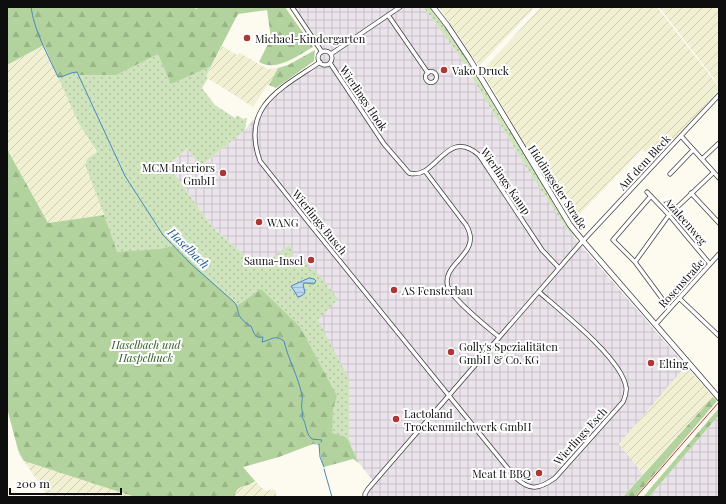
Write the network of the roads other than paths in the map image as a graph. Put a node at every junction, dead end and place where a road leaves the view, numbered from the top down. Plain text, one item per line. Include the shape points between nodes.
1 (292, 7) edge
2 (400, 7) edge
3 (433, 7) edge
4 (388, 15) junction
5 (322, 52) junction
6 (331, 54) junction
7 (320, 62) junction
8 (330, 63) junction
9 (428, 73) dead end
10 (719, 95) edge
11 (715, 99) junction
12 (719, 104) edge
13 (680, 136) junction
14 (719, 144) edge
15 (693, 150) junction
16 (702, 159) junction
17 (425, 171) junction
18 (714, 172) junction
19 (670, 174) dead end
20 (719, 178) edge
21 (647, 192) dead end
22 (691, 193) junction
23 (651, 196) junction
24 (669, 215) junction
25 (719, 223) edge
26 (583, 241) junction
27 (719, 254) edge
28 (635, 262) junction
29 (710, 264) junction
30 (559, 268) junction
31 (539, 292) junction
32 (679, 298) junction
33 (669, 308) junction
34 (656, 324) junction
35 (719, 336) edge
36 (499, 337) junction
37 (448, 396) junction
38 (719, 398) edge
39 (365, 497) edge

1 - 5 street
2 - 4 street
3 - 26 street, Hiddingseler Straße via 469,58 566,218
4 - 6 street
4 - 9 street
5 - 6 street via 327,51
5 - 7 street via 319,56
6 - 8 street
7 - 8 street
7 - 37 street, Wierlings Busch via 265,103 259,113 255,132 260,161
8 - 17 street, Wierlings Hook via 384,144 409,173
10 - 11 street, Auf dem Bleck
11 - 12 street
11 - 13 street, Auf dem Bleck
13 - 15 street
13 - 26 street, Auf dem Bleck
14 - 16 street
15 - 16 street
15 - 19 street
16 - 18 street
17 - 30 street, Wierlings Kamp via 454,147 472,148 542,250
17 - 36 street via 470,231 469,247 451,269 448,286 453,296
18 - 20 street
18 - 22 street
21 - 23 street, Azaleenweg
22 - 24 street
22 - 25 street
23 - 24 street, Azaleenweg
23 - 28 street via 613,240
24 - 28 street
24 - 29 street, Azaleenweg
26 - 30 street
26 - 34 street, Hiddingseler Straße
27 - 29 street, Rosenstraße
28 - 33 street
29 - 32 street, Rosenstraße
30 - 31 street
31 - 36 street
31 - 37 street, Wierlings Esch via 596,342 618,370 626,385 623,402 555,478 539,487 531,488 514,476
32 - 33 street, Rosenstraße
32 - 35 street
33 - 34 street, Rosenstraße
34 - 38 street, Hiddingseler Straße
36 - 37 street
37 - 39 street via 368,489

